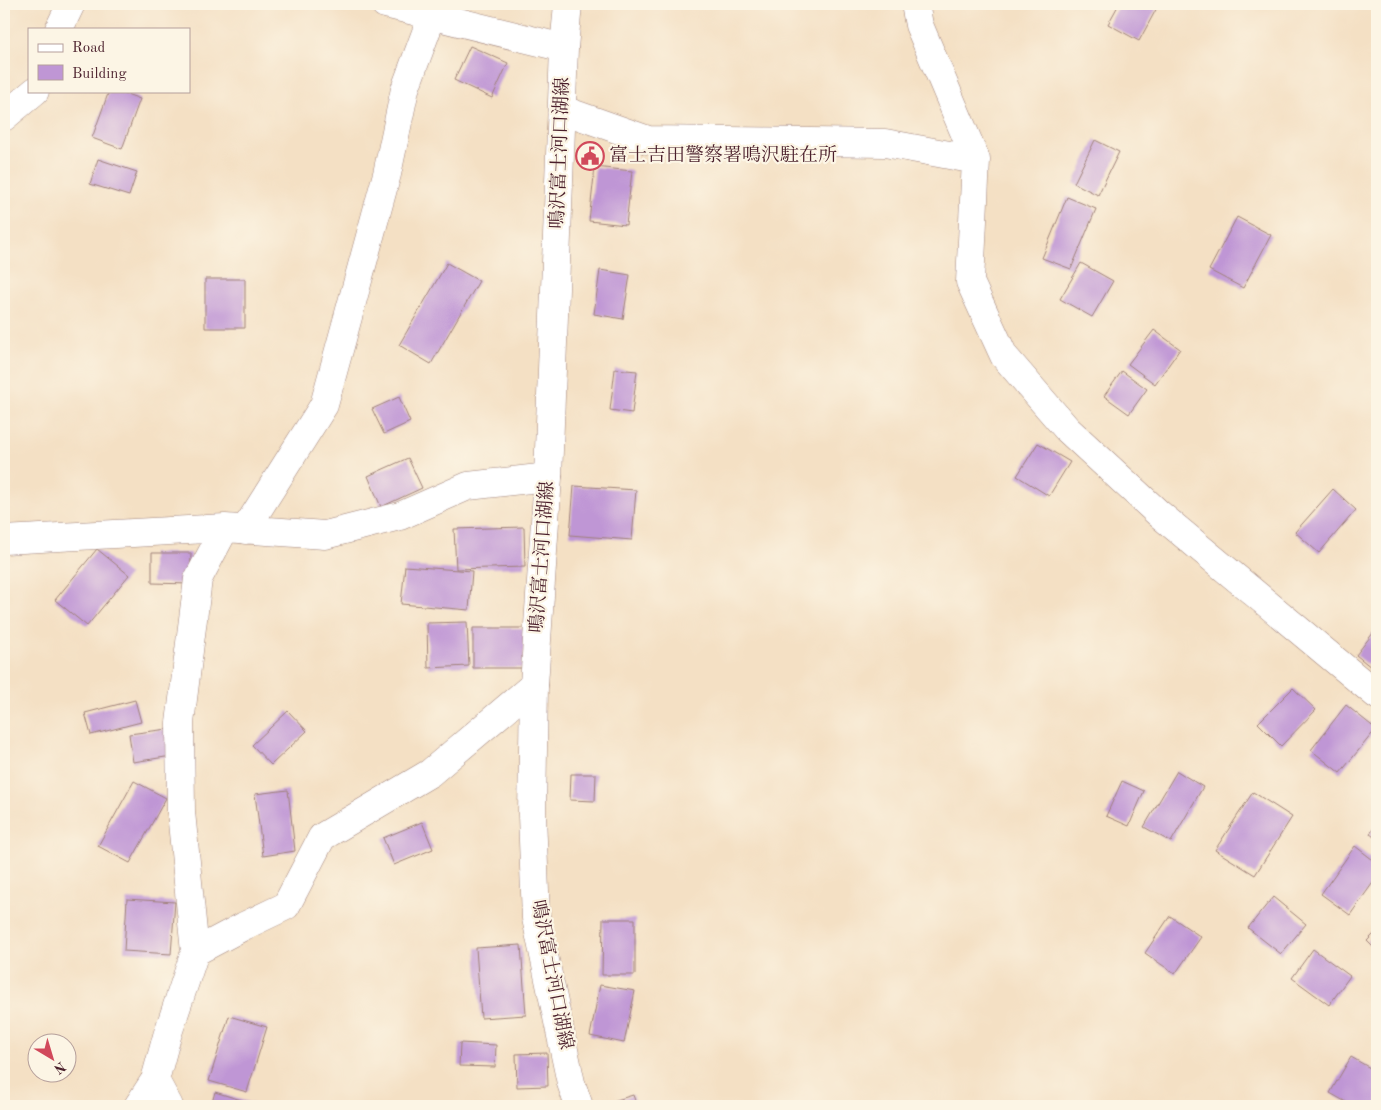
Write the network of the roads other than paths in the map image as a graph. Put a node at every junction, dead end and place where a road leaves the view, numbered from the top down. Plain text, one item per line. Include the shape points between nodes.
1 (71, 4) edge
2 (385, 4) edge
3 (568, 4) edge
4 (915, 4) edge
5 (432, 16) junction
6 (59, 28) edge
7 (564, 48) junction
8 (34, 92) edge
9 (563, 110) junction
10 (4, 117) edge
11 (976, 160) junction
12 (548, 477) junction
13 (235, 529) junction
14 (4, 540) edge
15 (534, 685) junction
16 (1377, 695) edge
17 (195, 952) junction
18 (155, 1080) junction
19 (138, 1106) edge
20 (169, 1106) edge
21 (579, 1106) edge

1 - 6 street
2 - 5 street
3 - 7 street, 鳴沢富士河口湖線
4 - 11 street via 919,25
5 - 7 street
5 - 13 street via 405,89 387,174 324,405
7 - 9 street, 鳴沢富士河口湖線
8 - 10 street
9 - 11 street via 648,140 885,143
9 - 12 street, 鳴沢富士河口湖線
11 - 16 street via 970,282 1004,356 1067,429 1158,513
12 - 13 street via 468,486 400,516 326,535
12 - 15 street, 鳴沢富士河口湖線
13 - 14 street
13 - 17 street via 198,580 180,723 181,812
15 - 17 street via 430,774 322,837 286,906
15 - 21 street, 鳴沢富士河口湖線 via 532,815 536,918 571,1083
17 - 18 street
18 - 19 street
18 - 20 street

